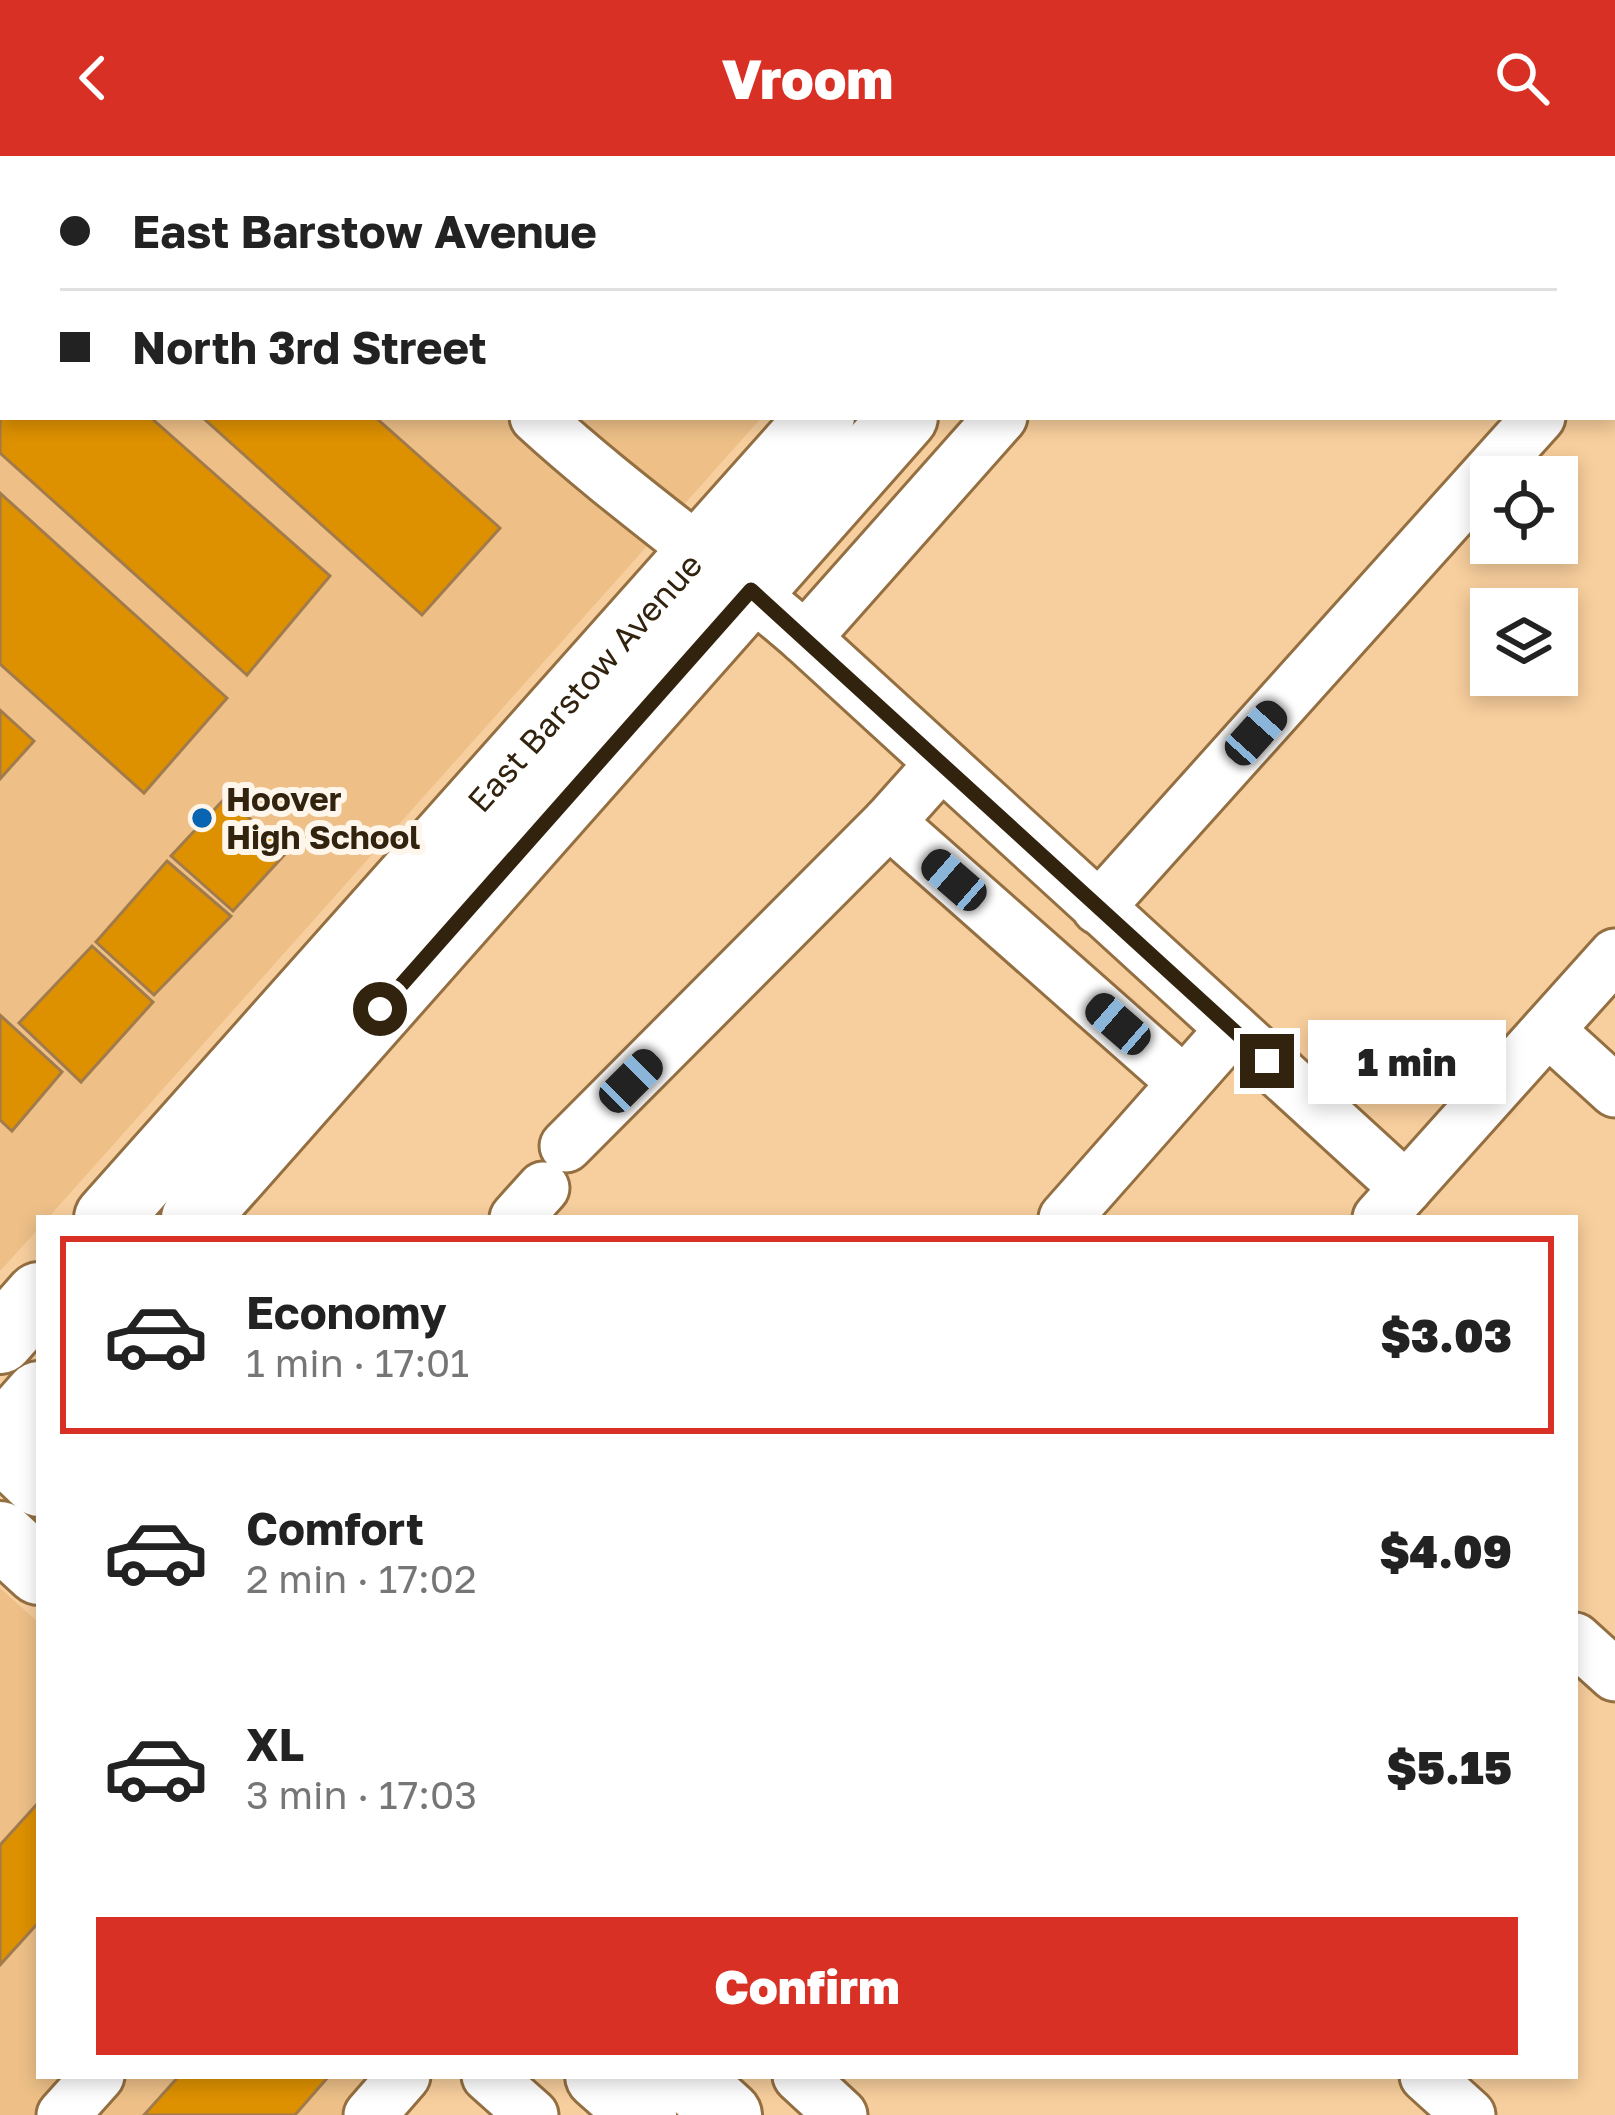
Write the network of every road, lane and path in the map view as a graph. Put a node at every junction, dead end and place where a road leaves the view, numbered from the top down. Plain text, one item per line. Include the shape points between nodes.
1 (539, 420) edge
2 (818, 420) edge
3 (901, 420) edge
4 (998, 420) edge
5 (1537, 420) edge
6 (727, 570) junction
7 (805, 638) junction
8 (940, 765) junction
9 (889, 822) junction
10 (1098, 908) junction
11 (1615, 955) edge
12 (1232, 1029) junction
13 (1547, 1030) junction
14 (1183, 1082) junction
15 (1615, 1091) edge
16 (542, 1184) edge
17 (1393, 1203) edge
18 (111, 1215) edge
19 (198, 1215) edge
20 (1068, 1215) edge
21 (36, 1299) edge
22 (0, 1340) edge
23 (36, 1399) edge
24 (0, 1442) edge
25 (36, 1480) edge
26 (1578, 1642) edge
27 (1615, 1675) edge
28 (95, 2079) edge
29 (401, 2079) edge
30 (491, 2079) edge
31 (609, 2079) edge
32 (803, 2079) edge
33 (1429, 2079) edge
34 (687, 2102) edge
35 (63, 2115) edge
36 (370, 2115) edge
37 (532, 2115) edge
38 (841, 2115) edge
39 (1469, 2115) edge

1 - 6 street via 623,496
2 - 6 main road, East Barstow Avenue
3 - 6 main road, East Barstow Avenue
4 - 7 street
5 - 10 street
6 - 7 street
6 - 18 main road, East Barstow Avenue
6 - 19 main road, East Barstow Avenue
7 - 8 street
8 - 9 street
8 - 10 street
9 - 14 street
9 - 16 street
10 - 12 street
11 - 13 street
12 - 14 street
12 - 17 street
13 - 15 street
13 - 17 street
14 - 20 street
21 - 22 main road
23 - 24 main road
24 - 25 main road
26 - 27 street
28 - 35 street
29 - 36 street
30 - 37 street
31 - 34 main road
32 - 38 street
33 - 39 street

